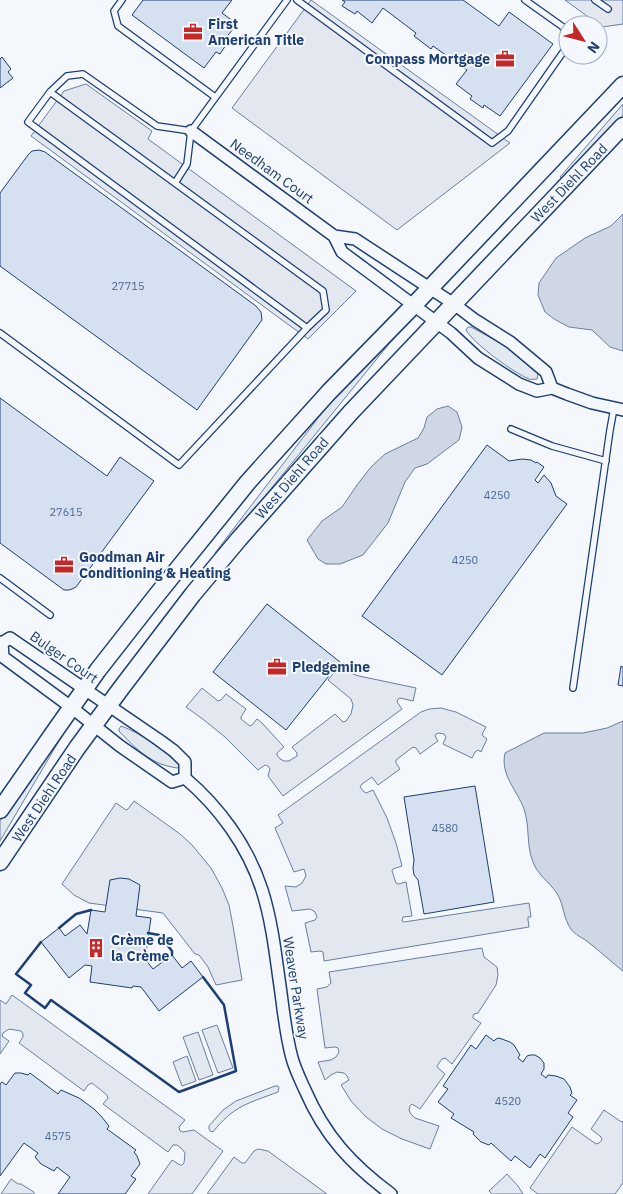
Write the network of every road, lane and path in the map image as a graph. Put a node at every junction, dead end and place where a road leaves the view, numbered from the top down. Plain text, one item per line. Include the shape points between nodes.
1 (122, 0) edge
2 (287, 0) edge
3 (297, 0) edge
4 (526, 0) edge
5 (595, 0) edge
6 (608, 9) dead end
7 (558, 23) edge
8 (558, 59) edge
9 (623, 85) edge
10 (50, 92) junction
11 (215, 97) junction
12 (623, 126) edge
13 (191, 132) junction
14 (174, 183) junction
15 (334, 236) junction
16 (430, 288) junction
17 (454, 304) junction
18 (413, 306) junction
19 (437, 322) junction
20 (307, 328) junction
21 (0, 333) edge
22 (552, 388) junction
23 (619, 409) edge
24 (511, 428) dead end
25 (606, 462) junction
26 (0, 578) edge
27 (50, 615) dead end
28 (1, 642) edge
29 (573, 688) dead end
30 (84, 689) junction
31 (108, 706) junction
32 (71, 707) junction
33 (94, 725) junction
34 (185, 778) junction
35 (0, 810) edge
36 (0, 862) edge
37 (390, 1194) edge

1 - 11 lane via 114,11 118,26
2 - 11 lane
3 - 8 lane via 492,143 508,132
4 - 7 lane
5 - 6 lane
9 - 16 street, West Diehl Road
10 - 13 lane via 67,76 83,74 157,126
10 - 14 lane
10 - 20 lane via 28,122
11 - 13 lane
12 - 17 street, West Diehl Road
13 - 14 lane via 187,164
13 - 15 street, Needham Court
14 - 20 lane via 323,292 326,310
15 - 16 street, Needham Court via 355,239
15 - 18 street, Needham Court via 342,252
16 - 17 street, Needham Court
16 - 18 street, West Diehl Road
17 - 19 street, West Diehl Road
17 - 22 street via 510,342 546,372
18 - 19 street, Needham Court
18 - 30 street, West Diehl Road via 248,482
19 - 22 street via 478,358 519,384 537,392
19 - 31 street, West Diehl Road via 351,412 244,533
20 - 21 lane via 179,465
22 - 23 street
23 - 25 lane
24 - 25 lane via 552,446
25 - 29 lane
26 - 27 lane
28 - 30 street, Bulger Court via 10,638
28 - 32 street, Bulger Court via 3,657
30 - 31 street, Bulger Court
30 - 32 street, West Diehl Road
31 - 33 street, West Diehl Road
31 - 34 street via 174,751 185,762
32 - 33 street, Bulger Court
32 - 35 street, West Diehl Road
33 - 34 street via 172,782
33 - 36 street, West Diehl Road
34 - 37 street, Weaver Parkway via 224,818 245,850 260,883 292,1058 311,1104 342,1151

